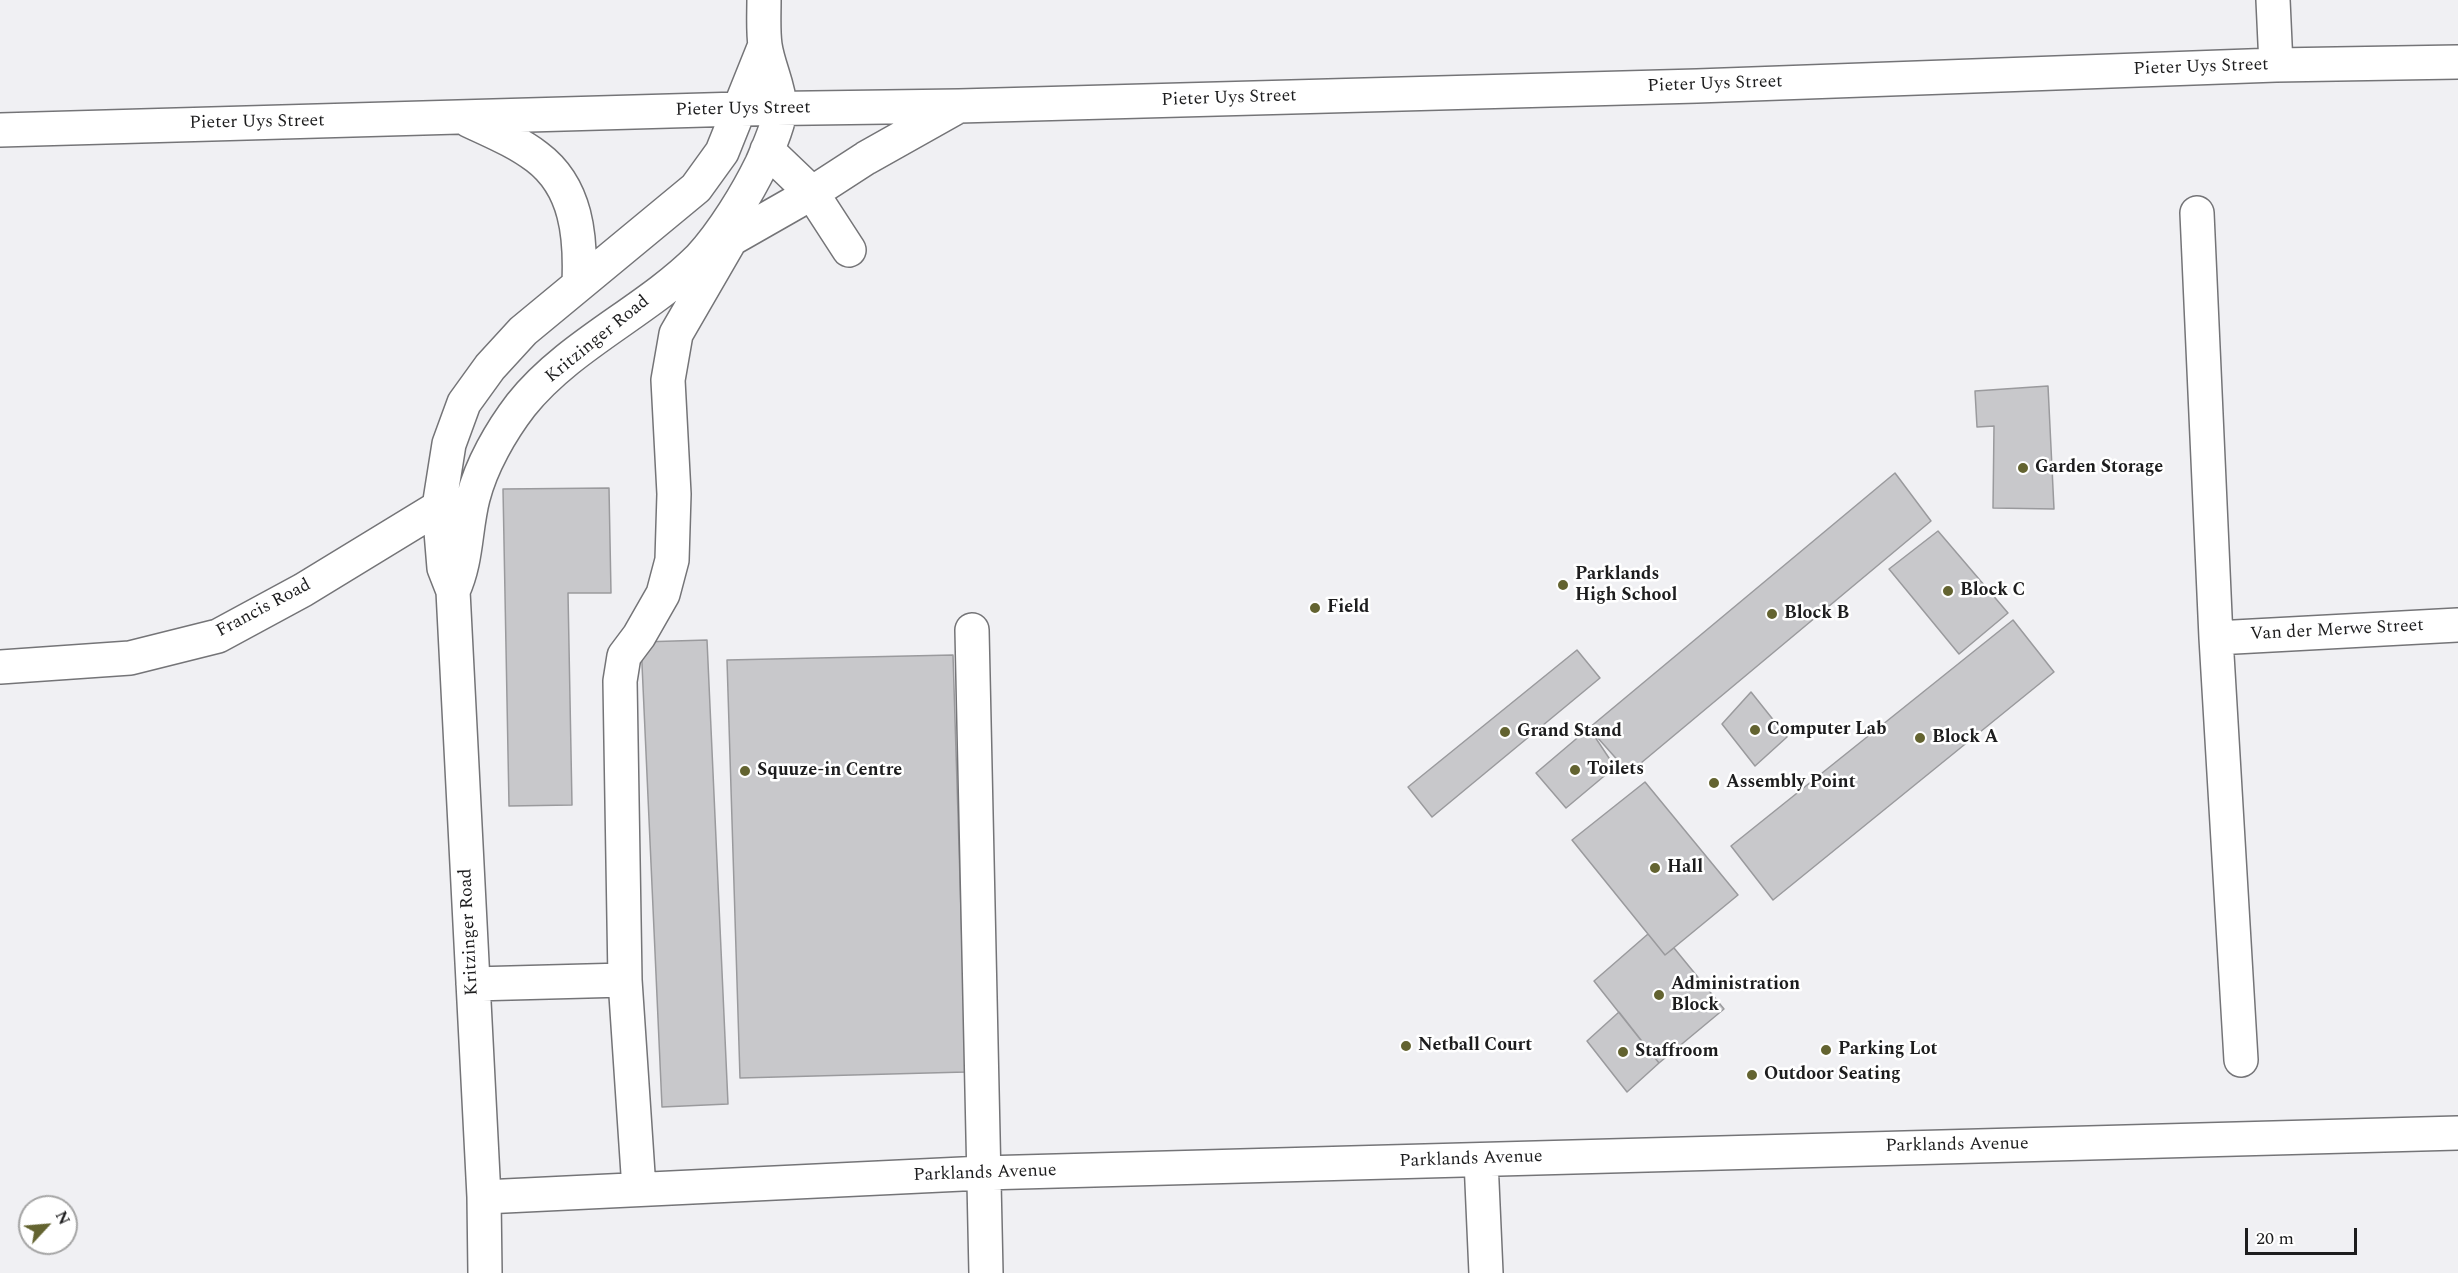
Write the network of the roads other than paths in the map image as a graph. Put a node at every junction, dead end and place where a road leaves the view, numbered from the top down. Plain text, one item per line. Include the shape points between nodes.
1 (764, 0) edge
2 (2273, 0) edge
3 (765, 45) junction
4 (2458, 62) edge
5 (2276, 65) junction
6 (959, 106) junction
7 (740, 109) junction
8 (780, 109) junction
9 (465, 118) junction
10 (0, 130) edge
11 (767, 150) junction
12 (812, 193) junction
13 (2197, 213) dead end
14 (731, 239) junction
15 (849, 250) dead end
16 (700, 257) junction
17 (579, 283) junction
18 (439, 507) junction
19 (453, 591) junction
20 (2458, 625) edge
21 (972, 630) dead end
22 (2216, 638) junction
23 (0, 667) edge
24 (624, 980) junction
25 (473, 984) junction
26 (2241, 1060) dead end
27 (2458, 1133) edge
28 (1481, 1160) junction
29 (984, 1173) junction
30 (639, 1190) junction
31 (484, 1197) junction
32 (485, 1273) edge
33 (986, 1273) edge
34 (1486, 1273) edge

1 - 3 street
2 - 5 street
3 - 7 street, Kritzinger Road
3 - 8 street
4 - 5 street, Pieter Uys Street
5 - 6 street, Pieter Uys Street
6 - 8 street, Pieter Uys Street
6 - 12 street
7 - 8 street, Pieter Uys Street
7 - 9 street, Pieter Uys Street
7 - 17 street, Kritzinger Road via 722,152 696,188
8 - 11 street, Kritzinger Road
9 - 10 street, Pieter Uys Street
9 - 17 street via 537,157 565,190 579,230
11 - 12 street
11 - 16 street, Kritzinger Road via 754,180
12 - 14 street
12 - 15 street
13 - 22 street
14 - 16 street
14 - 24 street via 676,334 668,380 674,494 672,560 663,594 624,656 621,672
16 - 19 street, Kritzinger Road via 564,364 522,404 487,462 473,497 462,571
17 - 18 street, Kritzinger Road via 523,331 464,403 449,444
18 - 19 street, Kritzinger Road via 444,568
18 - 23 street, Francis Road via 303,590 218,636 130,658
19 - 25 street, Kritzinger Road
20 - 22 street, Van der Merwe Street
21 - 29 street
22 - 26 street
24 - 25 street
24 - 30 street
25 - 31 street, Kritzinger Road
27 - 28 street, Parklands Avenue
28 - 29 street, Parklands Avenue
28 - 34 street
29 - 30 street, Parklands Avenue
29 - 33 street
30 - 31 street, Parklands Avenue
31 - 32 street, Kritzinger Road

